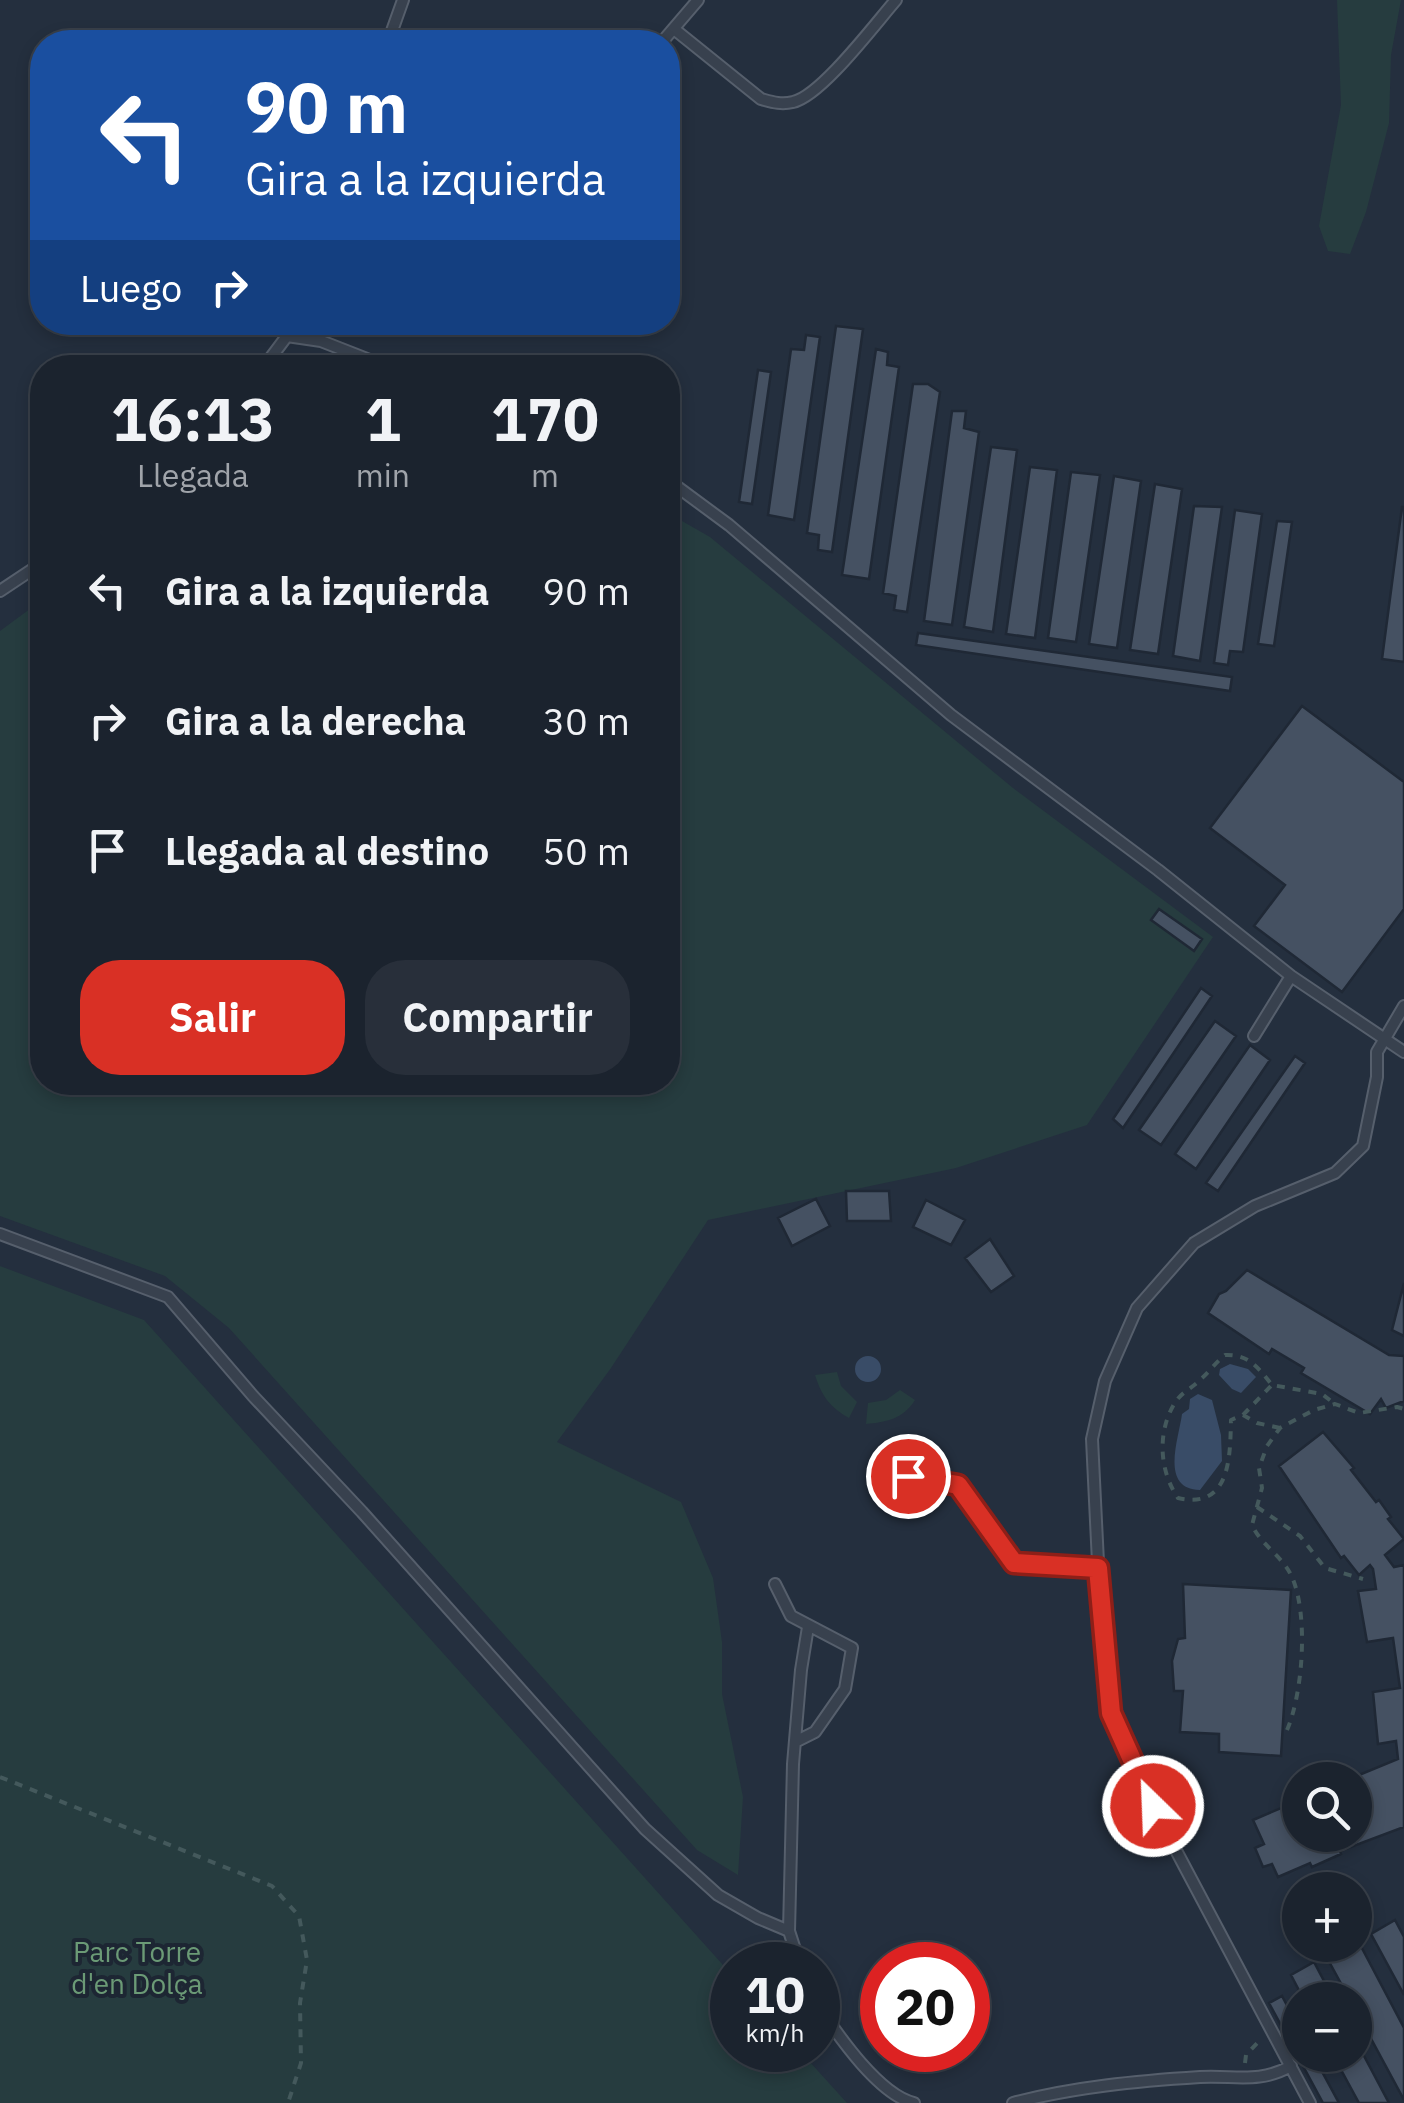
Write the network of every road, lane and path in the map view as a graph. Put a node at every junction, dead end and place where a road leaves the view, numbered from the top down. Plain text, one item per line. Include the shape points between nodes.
1 (403, 0) edge
2 (698, 0) edge
3 (896, 0) edge
4 (674, 29) edge
5 (392, 30) edge
6 (680, 34) edge
7 (287, 336) joint
8 (273, 355) edge
9 (357, 355) edge
10 (680, 489) edge
11 (30, 571) edge
12 (0, 591) edge
13 (1291, 976) junction
14 (1404, 1006) edge
15 (1254, 1036) dead end
16 (1383, 1038) junction
17 (1404, 1052) edge
18 (0, 1234) edge
19 (1272, 1385) junction
20 (1335, 1404) junction
21 (1404, 1410) edge
22 (1243, 1416) junction
23 (1280, 1428) junction
24 (908, 1476) dead end
25 (1256, 1507) junction
26 (1098, 1568) junction
27 (1363, 1579) dead end
28 (775, 1584) dead end
29 (808, 1627) junction
30 (1287, 1730) dead end
31 (795, 1742) junction
32 (0, 1777) edge
33 (789, 1931) junction
34 (793, 1942) edge
35 (1271, 2029) junction
36 (840, 2038) edge
37 (1282, 2049) edge
38 (1282, 2071) edge
39 (1294, 2072) edge
40 (1243, 2077) junction
41 (288, 2103) edge
42 (914, 2103) edge
43 (1013, 2103) edge
44 (1310, 2103) edge

1 - 5 lane
2 - 4 lane
3 - 6 lane via 817,89 797,102 761,98
7 - 8 lane
7 - 9 lane
10 - 13 lane via 951,714
11 - 12 lane
13 - 15 lane
13 - 16 lane
14 - 16 lane
16 - 17 lane
16 - 26 lane via 1362,1146 1336,1172 1256,1206 1194,1244 1137,1308 1105,1381 1092,1440
18 - 33 lane via 168,1297 646,1829 718,1894
19 - 20 path via 1322,1394
19 - 22 path
19 - 22 path via 1239,1354 1225,1355 1185,1389 1172,1407 1162,1450 1167,1483 1178,1498 1192,1502 1221,1484 1231,1420
20 - 21 path via 1359,1413
20 - 23 path
22 - 23 path
23 - 25 path via 1260,1468
24 - 26 lane via 958,1485 1014,1563
25 - 27 path via 1300,1536 1325,1568
25 - 30 path via 1252,1525 1290,1570 1300,1614 1302,1672
26 - 35 lane via 1111,1713
28 - 29 lane via 791,1616
29 - 31 lane
29 - 31 lane via 852,1648 845,1689 814,1732
31 - 33 lane
32 - 41 path via 272,1886 299,1916 308,1960 300,2063
33 - 34 lane
35 - 37 lane
35 - 40 path via 1246,2055
36 - 42 lane via 901,2100
38 - 40 lane
39 - 44 lane
40 - 43 lane via 1067,2089

